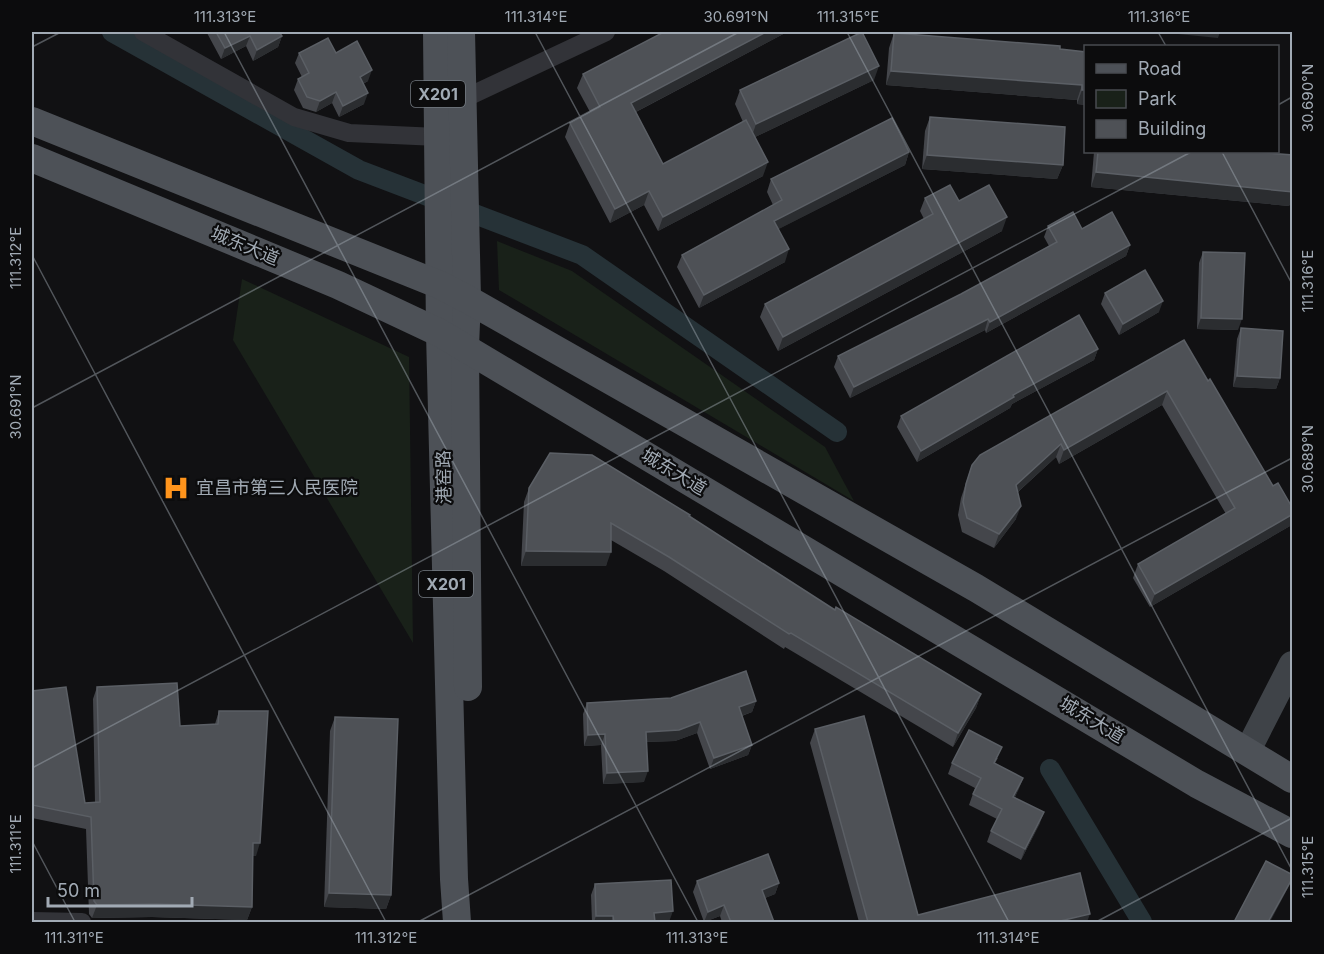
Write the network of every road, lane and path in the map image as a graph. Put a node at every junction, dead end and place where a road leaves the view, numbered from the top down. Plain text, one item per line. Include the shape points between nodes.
1 (143, 32) edge
2 (437, 32) edge
3 (461, 32) edge
4 (606, 32) edge
5 (461, 100) junction
6 (32, 121) edge
7 (446, 148) junction
8 (32, 158) edge
9 (453, 245) junction
10 (440, 285) junction
11 (466, 299) junction
12 (440, 333) junction
13 (465, 347) junction
14 (1293, 664) edge
15 (1247, 752) junction
16 (1293, 780) edge
17 (1293, 834) edge
18 (32, 921) edge
19 (82, 922) edge
20 (457, 922) edge
21 (474, 922) edge

1 - 7 street via 294,117 349,134
2 - 7 main road, 港窑路 / X201
3 - 5 main road, 港窑路 / X201
4 - 5 street
5 - 7 main road, 港窑路 / X201
6 - 10 main road, 城东大道
7 - 9 main road, 港窑路 / X201
8 - 12 main road, 城东大道 via 338,285
9 - 10 main road, 港窑路 / X201
9 - 11 main road, 港窑路 / X201
10 - 11 main road, 城东大道
10 - 12 main road, 港窑路 / X201
11 - 13 main road, 港窑路 / X201
11 - 15 main road, 城东大道 via 976,588
12 - 13 main road, 城东大道
12 - 20 main road, 港窑路 / X201
13 - 17 main road, 城东大道 via 1197,784
13 - 21 main road, 港窑路 / X201 via 470,878
14 - 15 street
15 - 16 main road, 城东大道
18 - 19 street

